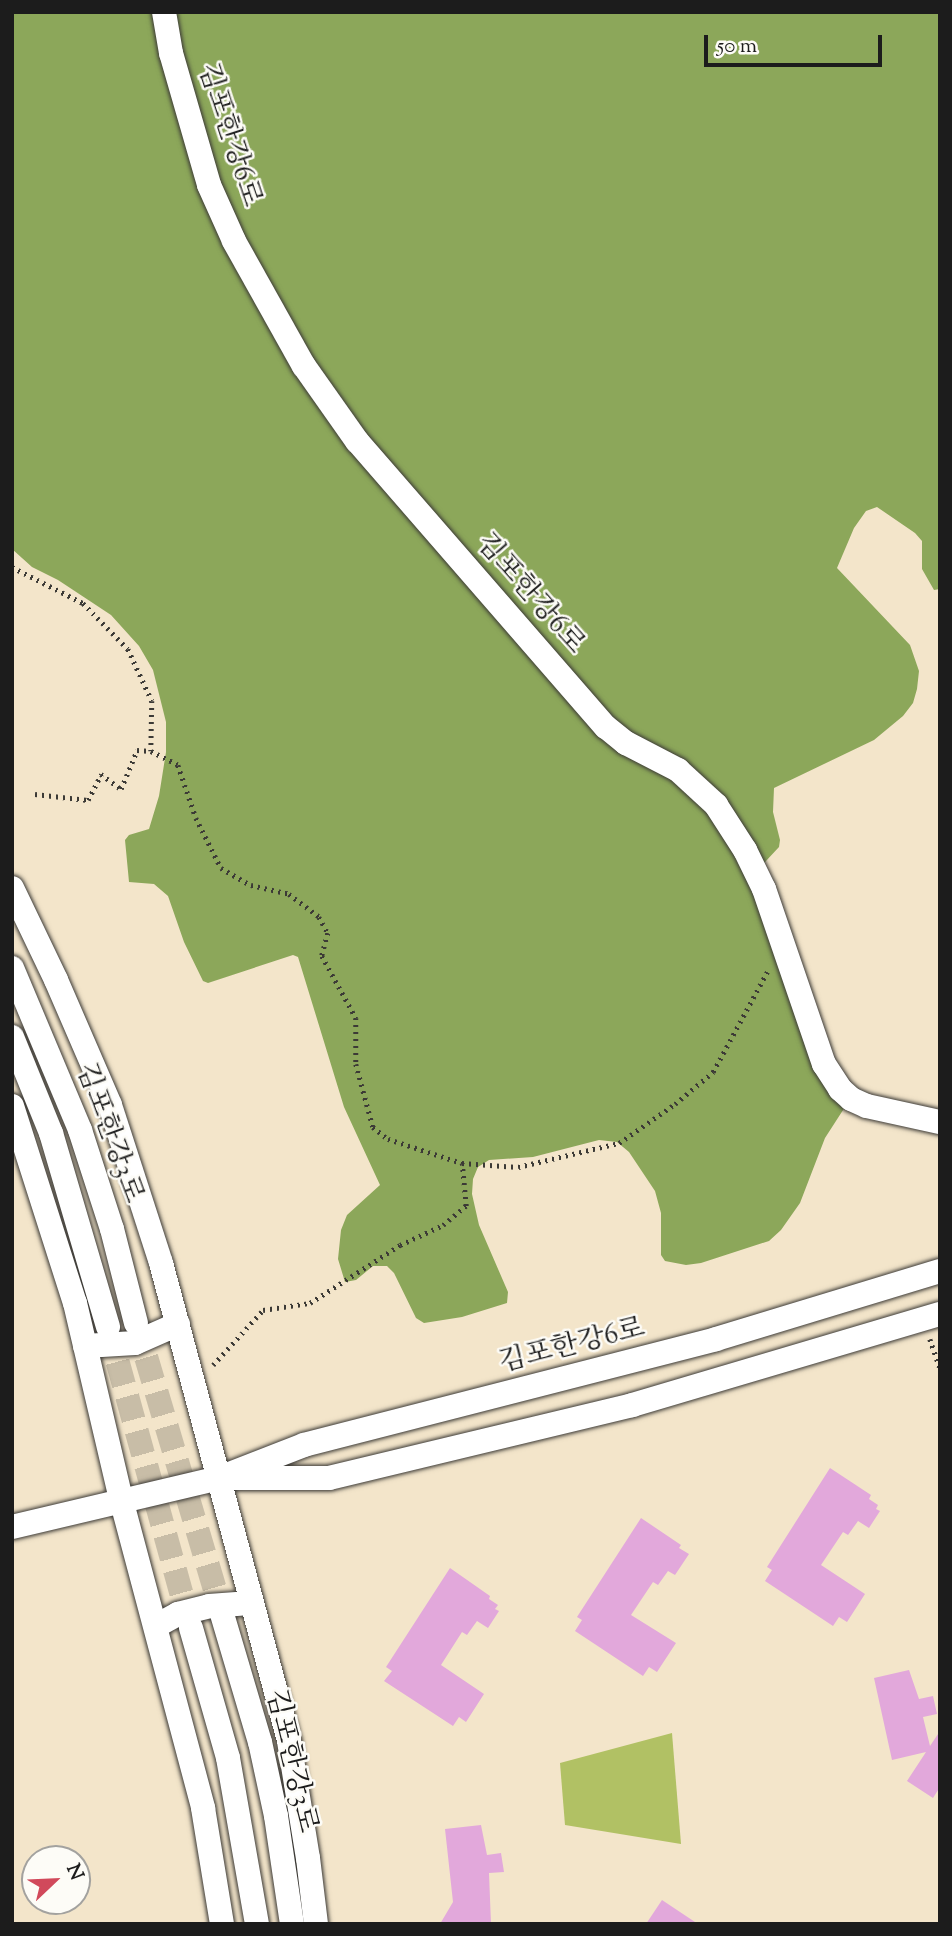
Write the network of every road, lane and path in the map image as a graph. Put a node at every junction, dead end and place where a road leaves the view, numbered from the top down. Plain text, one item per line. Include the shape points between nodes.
1 (164, 12) edge
2 (12, 567) edge
3 (151, 751) junction
4 (35, 794) dead end
5 (12, 888) edge
6 (783, 939) junction
7 (12, 968) edge
8 (12, 1037) edge
9 (12, 1106) edge
10 (940, 1122) edge
11 (462, 1163) junction
12 (940, 1271) edge
13 (940, 1314) edge
14 (136, 1323) tunnel mouth
15 (178, 1324) junction
16 (108, 1327) tunnel mouth
17 (85, 1346) junction
18 (211, 1367) dead end
19 (219, 1478) junction
20 (121, 1499) junction
21 (12, 1527) edge
22 (252, 1603) junction
23 (222, 1614) tunnel mouth
24 (156, 1626) junction
25 (191, 1628) tunnel mouth
26 (222, 1924) edge
27 (257, 1924) edge
28 (292, 1924) edge
29 (316, 1924) edge

1 - 6 street, 김포한강6로 via 170,53 209,185 234,241 304,366 357,442 606,727 678,770 716,804 745,850
2 - 3 path via 83,603 128,649 152,701
3 - 4 path via 137,750 121,789 101,774 88,800
3 - 11 path via 178,765 196,818 221,868 251,885 289,894 319,917 328,933 324,963 356,1018 356,1064 373,1127 388,1139
5 - 15 street via 110,1105
6 - 10 street, 김포한강6로 via 824,1064 840,1089 867,1106
6 - 11 path via 713,1072 653,1120 619,1143 518,1167
7 - 14 street, 김포한강3로 via 80,1130
8 - 16 street, 김포한강3로 via 51,1133
9 - 17 street
11 - 18 path via 466,1206 310,1303 263,1310
12 - 19 street, 김포한강6로 via 716,1339 304,1445
13 - 19 street, 김포한강6로 via 645,1401 329,1478
15 - 17 street via 135,1343
15 - 19 street
17 - 20 street
19 - 20 street, 김포한강6로
19 - 22 street
20 - 21 street, 김포한강6로
20 - 24 street
22 - 24 street via 209,1605
22 - 29 street via 289,1741
23 - 28 street, 김포한강3로 via 263,1755
24 - 26 street via 203,1808
25 - 27 street via 228,1758

